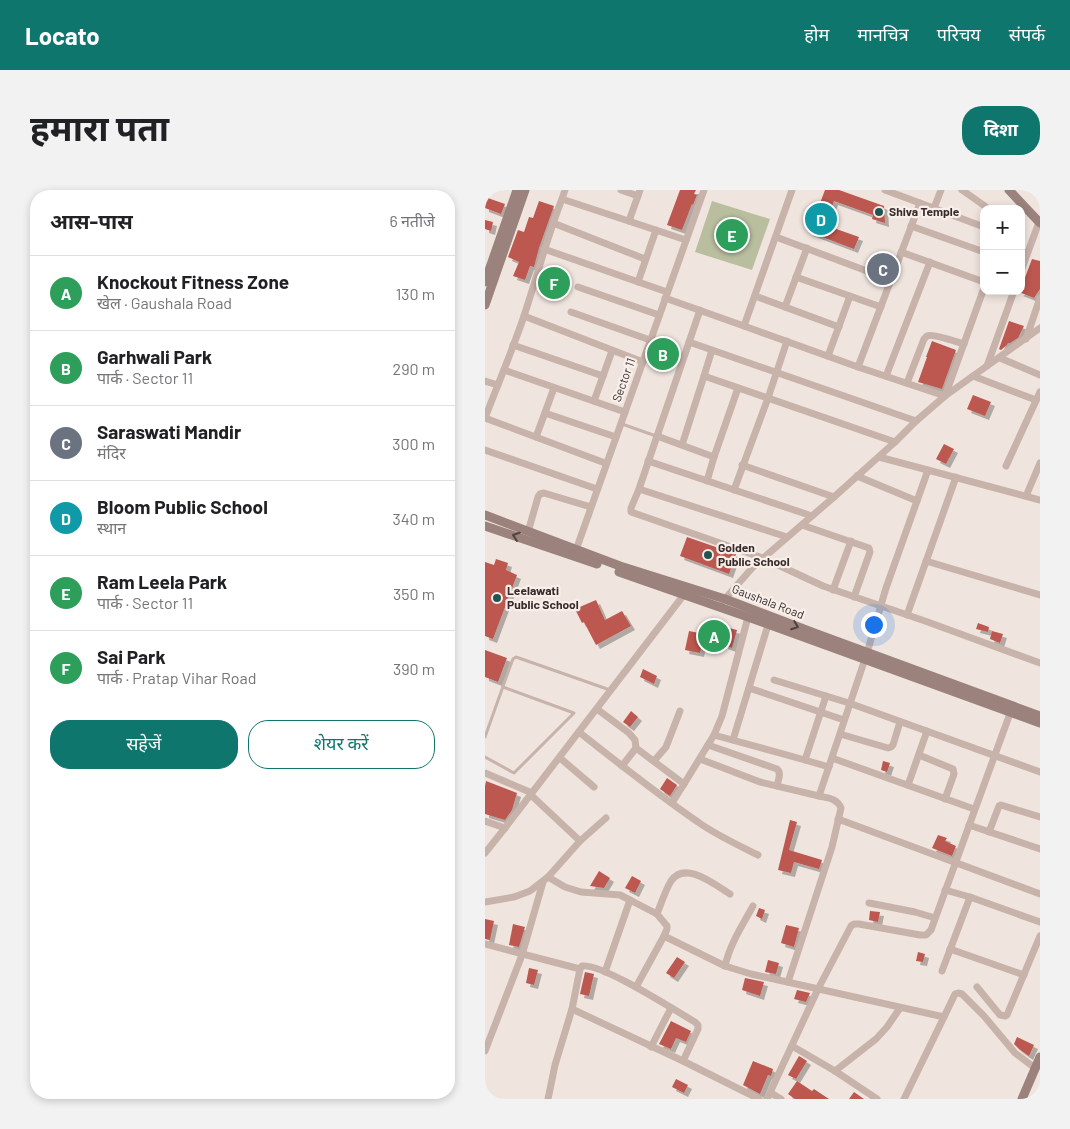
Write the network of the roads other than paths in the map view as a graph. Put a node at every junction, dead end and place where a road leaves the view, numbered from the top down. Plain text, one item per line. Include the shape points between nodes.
1 (517, 190) edge
2 (525, 190) edge
3 (565, 190) edge
4 (621, 190) edge
5 (704, 190) edge
6 (792, 190) edge
7 (885, 190) edge
8 (941, 190) edge
9 (963, 190) edge
10 (1009, 190) edge
11 (639, 193) edge
12 (562, 199) junction
13 (920, 203) junction
14 (984, 205) edge
15 (1019, 205) edge
16 (934, 208) junction
17 (1025, 210) edge
18 (629, 221) junction
19 (553, 223) junction
20 (1039, 223) edge
21 (911, 226) junction
22 (980, 226) edge
23 (656, 230) junction
24 (775, 237) junction
25 (686, 240) junction
26 (807, 248) junction
27 (545, 249) junction
28 (980, 251) edge
29 (901, 252) junction
30 (645, 259) junction
31 (1025, 260) edge
32 (930, 262) junction
33 (796, 277) junction
34 (891, 280) junction
35 (980, 281) edge
36 (485, 282) edge
37 (637, 282) junction
38 (578, 287) dead end
39 (666, 295) junction
40 (982, 295) edge
41 (1013, 295) edge
42 (755, 296) junction
43 (850, 296) junction
44 (1040, 298) edge
45 (485, 305) edge
46 (785, 307) junction
47 (881, 308) junction
48 (700, 310) junction
49 (571, 312) dead end
50 (659, 315) junction
51 (523, 316) junction
52 (744, 326) junction
53 (839, 327) junction
54 (1040, 328) edge
55 (650, 340) junction
56 (1026, 340) junction
57 (787, 341) junction
58 (689, 342) junction
59 (964, 344) junction
60 (513, 345) junction
61 (712, 350) junction
62 (612, 351) junction
63 (828, 356) junction
64 (999, 358) junction
65 (643, 362) junction
66 (859, 367) junction
67 (987, 367) junction
68 (504, 370) junction
69 (776, 373) junction
70 (1040, 375) edge
71 (603, 376) junction
72 (704, 376) junction
73 (886, 376) junction
74 (973, 376) junction
75 (485, 381) edge
76 (907, 383) junction
77 (498, 386) junction
78 (554, 388) junction
79 (738, 388) junction
80 (1040, 392) edge
81 (945, 396) junction
82 (768, 398) junction
83 (1036, 400) junction
84 (594, 401) junction
85 (625, 412) junction
86 (545, 413) junction
87 (485, 418) edge
88 (916, 421) junction
89 (621, 423) junction
90 (657, 436) junction
91 (536, 437) junction
92 (616, 437) junction
93 (895, 442) junction
94 (682, 445) junction
95 (485, 450) edge
96 (714, 457) junction
97 (879, 457) junction
98 (648, 461) junction
99 (606, 463) junction
100 (1040, 463) edge
101 (742, 465) junction
102 (1006, 466) dead end
103 (928, 470) junction
104 (857, 476) junction
105 (956, 477) junction
106 (707, 481) junction
107 (639, 488) junction
108 (597, 489) junction
109 (733, 490) junction
110 (1026, 496) junction
111 (834, 497) junction
112 (1040, 500) edge
113 (917, 501) junction
114 (591, 507) junction
115 (485, 515) edge
116 (812, 516) junction
117 (802, 525) junction
118 (485, 526) edge
119 (528, 532) junction
120 (787, 537) junction
121 (851, 542) junction
122 (576, 550) junction
123 (763, 558) junction
124 (926, 561) junction
125 (833, 590) junction
126 (687, 591) junction
127 (1040, 595) edge
128 (854, 597) junction
129 (725, 599) junction
130 (881, 606) junction
131 (718, 607) junction
132 (907, 615) junction
133 (748, 617) junction
134 (768, 625) junction
135 (866, 656) junction
136 (1040, 663) edge
137 (774, 680) dead end
138 (503, 687) junction
139 (749, 688) junction
140 (611, 690) junction
141 (827, 696) junction
142 (849, 703) junction
143 (597, 709) junction
144 (1011, 709) junction
145 (680, 711) dead end
146 (821, 712) junction
147 (1040, 716) edge
148 (845, 720) junction
149 (900, 722) junction
150 (1040, 723) edge
151 (927, 731) junction
152 (579, 732) junction
153 (840, 734) junction
154 (714, 735) junction
155 (485, 737) edge
156 (733, 740) junction
157 (708, 745) junction
158 (636, 748) junction
159 (919, 755) junction
160 (995, 756) junction
161 (485, 757) edge
162 (560, 758) junction
163 (832, 758) junction
164 (700, 759) junction
165 (805, 760) junction
166 (654, 761) junction
167 (623, 766) junction
168 (829, 767) junction
169 (1040, 772) edge
170 (485, 773) edge
171 (684, 784) junction
172 (907, 785) junction
173 (777, 786) junction
174 (594, 787) dead end
175 (532, 794) junction
176 (819, 796) junction
177 (945, 799) junction
178 (672, 803) junction
179 (974, 810) junction
180 (606, 818) dead end
181 (1040, 818) edge
182 (838, 819) junction
183 (485, 821) edge
184 (969, 825) junction
185 (505, 828) junction
186 (989, 832) junction
187 (580, 841) junction
188 (1040, 848) edge
189 (485, 853) edge
190 (758, 855) dead end
191 (955, 862) junction
192 (546, 879) junction
193 (945, 890) junction
194 (730, 894) dead end
195 (1040, 894) edge
196 (971, 897) junction
197 (631, 900) junction
198 (485, 902) edge
199 (869, 903) dead end
200 (753, 906) dead end
201 (657, 914) junction
202 (935, 918) junction
203 (1040, 922) edge
204 (664, 936) junction
205 (1040, 936) edge
206 (485, 944) edge
207 (950, 949) junction
208 (522, 955) junction
209 (725, 966) junction
210 (580, 969) junction
211 (605, 972) junction
212 (942, 972) dead end
213 (1024, 975) junction
214 (788, 982) junction
215 (636, 987) junction
216 (977, 987) dead end
217 (818, 989) junction
218 (671, 1008) junction
219 (900, 1008) junction
220 (572, 1009) junction
221 (944, 1017) junction
222 (651, 1046) junction
223 (792, 1046) junction
224 (485, 1051) edge
225 (1040, 1057) edge
226 (683, 1061) junction
227 (1035, 1068) junction
228 (835, 1071) junction
229 (769, 1096) edge
230 (547, 1099) edge
231 (759, 1099) edge
232 (781, 1099) edge
233 (877, 1099) edge
234 (904, 1099) edge
235 (1022, 1099) edge

1 - 36 street
2 - 45 street
3 - 12 street
4 - 11 street
5 - 25 street, Sector 11
6 - 24 street
7 - 13 street
8 - 16 street
9 - 14 street
10 - 15 street
11 - 18 street
12 - 18 street
12 - 19 street
13 - 16 street
13 - 21 street
16 - 22 street
17 - 20 street
18 - 23 street
19 - 27 street
19 - 30 street
20 - 31 street
21 - 28 street
21 - 29 street
23 - 25 street
23 - 30 street
24 - 26 street
24 - 42 street
25 - 39 street, Sector 11
26 - 33 street
26 - 34 street
27 - 37 street
27 - 51 street
29 - 32 street
29 - 34 street
30 - 37 street
32 - 35 street
32 - 73 street
33 - 43 street
33 - 46 street
34 - 47 street
37 - 39 street
38 - 50 street
39 - 48 street
39 - 50 street, Sector 11
40 - 59 street
41 - 67 street
42 - 46 street
42 - 52 street
43 - 47 street
43 - 53 street
44 - 56 street
46 - 53 street
47 - 66 street
48 - 52 street
48 - 58 street
49 - 55 street
50 - 55 street, Sector 11
51 - 60 street
51 - 62 street
52 - 57 street
53 - 63 street
54 - 56 street
55 - 65 street, Sector 11
56 - 64 street
57 - 63 street
57 - 69 street
58 - 61 street
58 - 90 street
59 - 76 street via 927,336
59 - 81 street
60 - 68 street
60 - 71 street
61 - 69 street
61 - 72 street
62 - 65 street
62 - 71 street
63 - 66 street
64 - 67 street
64 - 70 street
65 - 85 street, Sector 11
66 - 73 street
67 - 74 street
68 - 77 street
68 - 78 street
69 - 82 street
69 - 88 street
71 - 84 street
72 - 79 street
72 - 94 street
73 - 76 street
74 - 81 street
74 - 83 street
75 - 77 street
76 - 81 street
77 - 87 street
78 - 84 street
78 - 86 street
79 - 82 street
79 - 96 street
80 - 83 street
81 - 88 street
82 - 93 street
82 - 101 street
83 - 102 street
84 - 85 street
85 - 89 street, Sector 11
86 - 91 street
86 - 92 street
87 - 91 street
88 - 93 street
89 - 90 lane
89 - 92 street, Sector 11
90 - 94 street
90 - 98 street
91 - 99 street
92 - 99 street, Sector 11
93 - 97 street
94 - 96 street
95 - 108 street
96 - 106 street
97 - 103 street
97 - 104 street
98 - 106 street
98 - 107 street
99 - 108 street, Sector 11
100 - 110 street
101 - 109 street
101 - 111 street
103 - 105 street
103 - 113 street
104 - 111 street
104 - 113 street
105 - 110 street
105 - 124 street
106 - 109 street
107 - 120 street
107 - 123 street via 631,512
108 - 114 street, Sector 11
109 - 116 street
110 - 112 street
111 - 116 street
113 - 130 street
114 - 119 street via 540,494
114 - 122 street, Sector 11
115 - 119 street, Gaushala Road
116 - 117 street
117 - 120 street
117 - 121 street
126 -> 118 street, Gaushala Road
119 - 122 street, Gaushala Road
120 - 123 street
121 - 125 street
121 - 128 street via 869,548 870,552
122 - 126 street, Gaushala Road
123 - 125 street
123 - 129 street
124 - 127 street
124 - 132 street
125 - 128 street
126 - 129 street, Gaushala Road
126 - 131 street, Gaushala Road
126 - 140 street
128 - 130 street
129 - 131 street
129 -> 135 street, Gaushala Road
130 - 132 street
130 - 135 street
131 - 133 street, Gaushala Road
132 - 136 street
133 - 134 street, Gaushala Road
133 - 154 street
134 - 135 street, Gaushala Road
134 - 139 street
135 - 142 street
135 - 144 street, Gaushala Road
137 - 141 street
138 - 140 lane via 516,657
138 - 155 lane
138 - 161 lane via 574,713 514,772
139 - 146 street
139 - 156 street
140 - 143 street
141 - 142 street
141 - 146 street
142 - 148 street
142 - 149 street
143 - 152 street
143 - 158 street via 629,733
144 - 147 street, Gaushala Road
144 - 150 street, Gaushala Road
144 - 160 street
145 - 166 street via 666,747
146 - 148 street
146 - 165 street
148 - 153 street
149 - 151 street
149 - 153 street via 893,745 888,748
151 - 159 street
151 - 160 street
152 - 162 street
152 - 167 street
153 - 163 street
154 - 156 street
154 - 157 street
156 - 165 street
157 - 164 street
157 - 173 street via 777,769 780,774
158 - 166 street
158 - 167 street
159 - 172 street
159 - 177 street via 953,769
160 - 169 street
160 - 179 street
162 - 174 street
162 - 175 street
163 - 168 street
163 - 172 street
164 - 171 street
164 - 173 street
165 - 168 street
166 - 171 street
167 - 178 street
168 - 176 street
170 - 175 street
171 - 178 street
172 - 177 street
173 - 176 street
175 - 185 street
175 - 187 street
176 - 182 street via 839,803
177 - 179 street
178 - 190 street via 699,823
179 - 184 street
180 - 187 street
181 - 186 street via 1001,805
182 - 191 street
182 - 214 street
183 - 185 street
184 - 186 street
184 - 191 street
185 - 189 street
186 - 188 street
187 - 192 street
191 - 193 street
191 - 195 street
192 - 197 street via 581,892
192 - 198 street via 530,891
192 - 208 street
193 - 196 street
193 - 202 street
194 - 201 street via 699,876 683,872 670,883
196 - 203 street
196 - 207 street
197 - 201 street
197 - 211 street
199 - 202 street
200 - 209 street via 734,939
201 - 204 street via 667,926
202 - 217 street via 926,935 854,924
204 - 209 street
204 - 215 street
205 - 213 street
206 - 208 street
207 - 212 street
207 - 213 street
208 - 210 street
208 - 224 street
209 - 214 street
210 - 211 street via 586,965
210 - 220 street
211 - 215 street
213 - 216 street via 1005,1016 1000,1015
214 - 217 street
215 - 218 street
217 - 219 street
217 - 223 street
218 - 222 street
218 - 226 street via 698,1025
219 - 221 street
219 - 228 street via 876,1039
220 - 222 street
220 - 230 street
221 - 227 street via 955,994 961,994 1015,1053
221 - 234 street
222 - 226 street
223 - 228 street
223 - 229 street
225 - 227 street
226 - 231 street
227 - 235 street
228 - 233 street
229 - 232 street

